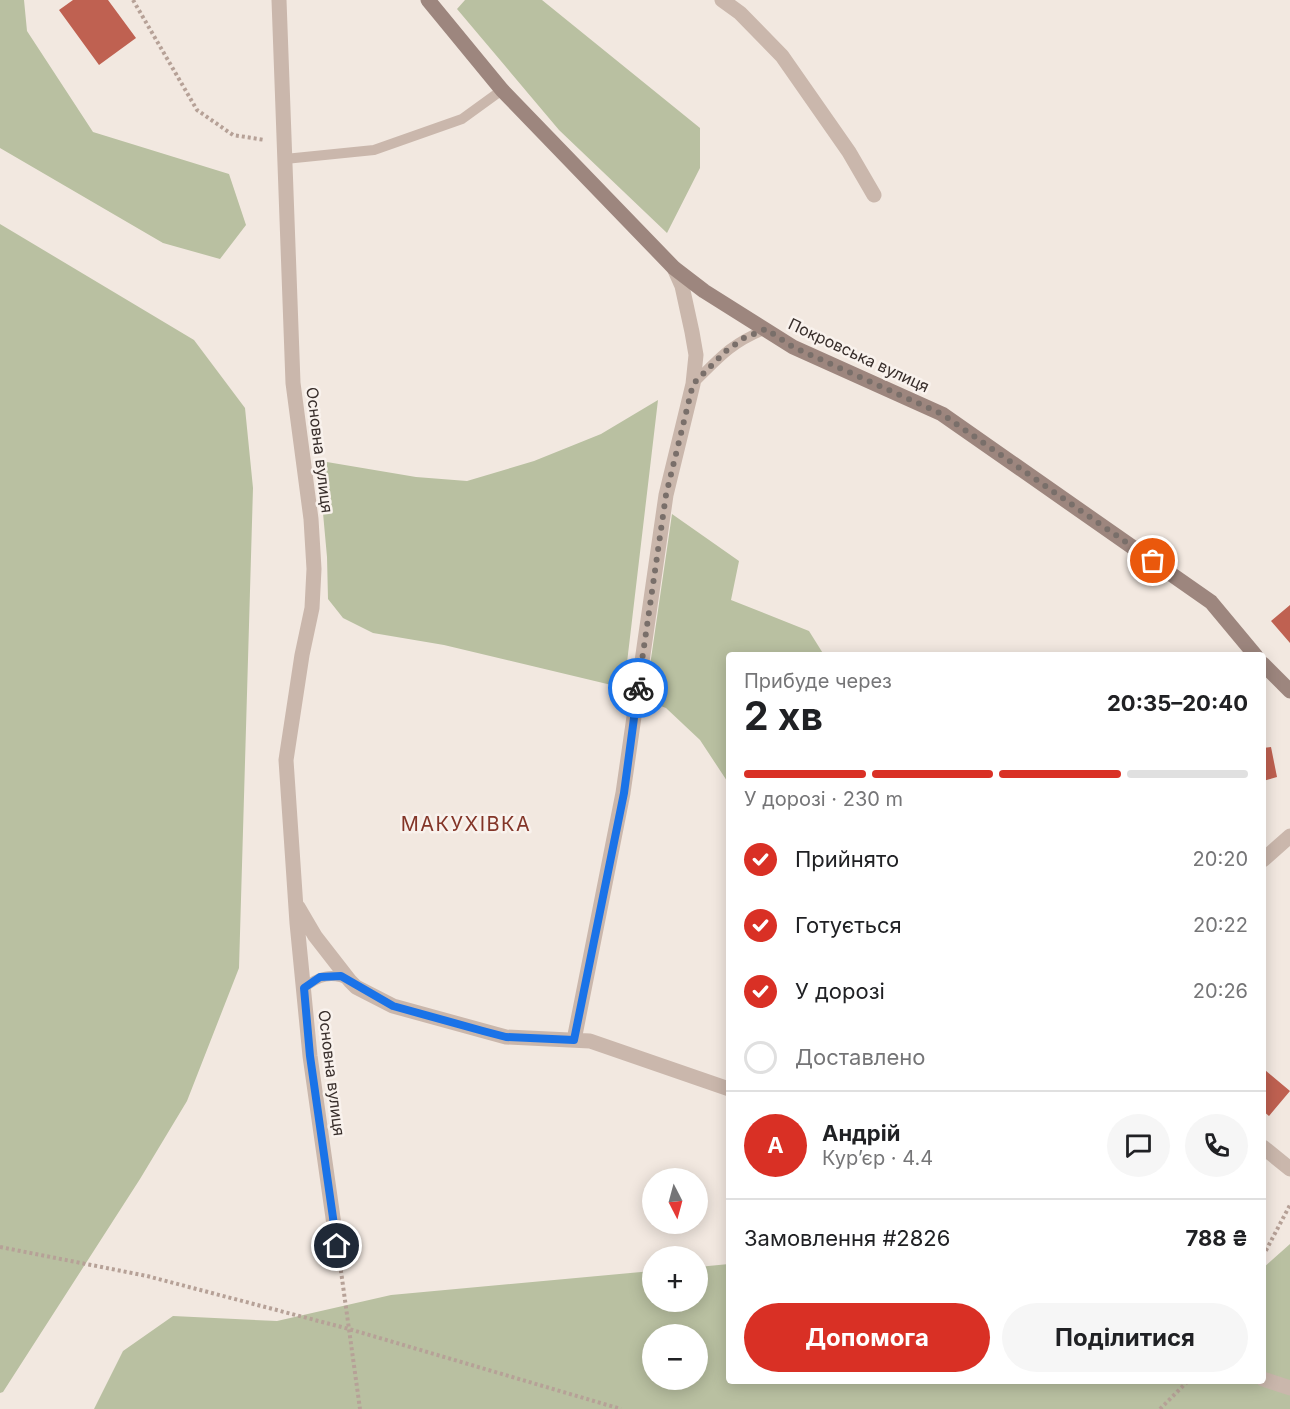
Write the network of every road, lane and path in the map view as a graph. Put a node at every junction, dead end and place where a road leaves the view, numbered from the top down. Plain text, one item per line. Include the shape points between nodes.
1 (133, 0) edge
2 (279, 0) edge
3 (428, 0) edge
4 (722, 0) edge
5 (502, 90) junction
6 (285, 151) junction
7 (874, 195) dead end
8 (674, 268) junction
9 (766, 329) junction
10 (693, 384) junction
11 (1253, 652) edge
12 (1266, 667) edge
13 (1290, 692) edge
14 (1290, 836) edge
15 (1266, 857) edge
16 (296, 903) junction
17 (350, 981) junction
18 (304, 988) junction
19 (574, 1040) junction
20 (726, 1088) edge
21 (1266, 1149) edge
22 (1290, 1169) edge
23 (1290, 1205) edge
24 (337, 1246) joint
25 (0, 1247) edge
26 (1266, 1250) edge
27 (350, 1329) junction
28 (1266, 1380) edge
29 (1185, 1384) edge
30 (1290, 1388) edge
31 (360, 1409) edge
32 (621, 1409) edge
33 (1160, 1409) edge

1 - 6 path via 198,110 233,135
2 - 6 street, Основна вулиця
3 - 5 street, Покровська вулиця
4 - 7 street via 740,12 782,56
5 - 6 lane via 462,119 374,150
5 - 8 street, Покровська вулиця
6 - 16 street, Основна вулиця via 293,383 314,569 312,608 286,760
8 - 9 street, Покровська вулиця
8 - 10 street via 682,286 696,356
9 - 10 lane via 726,351
9 - 11 street, Покровська вулиця via 793,347 942,414 1211,602
10 - 19 street via 666,495 624,793
12 - 13 street
14 - 15 street
16 - 17 street, Основна вулиця via 315,936
16 - 18 street, Основна вулиця
17 - 18 lane via 330,975
17 - 19 street, Основна вулиця via 393,1006 506,1037
18 - 24 street, Основна вулиця
19 - 20 street, Основна вулиця via 590,1041
21 - 22 street
23 - 26 path
24 - 27 path
25 - 27 path via 147,1276
27 - 31 path
27 - 32 path
28 - 30 street
29 - 33 path

